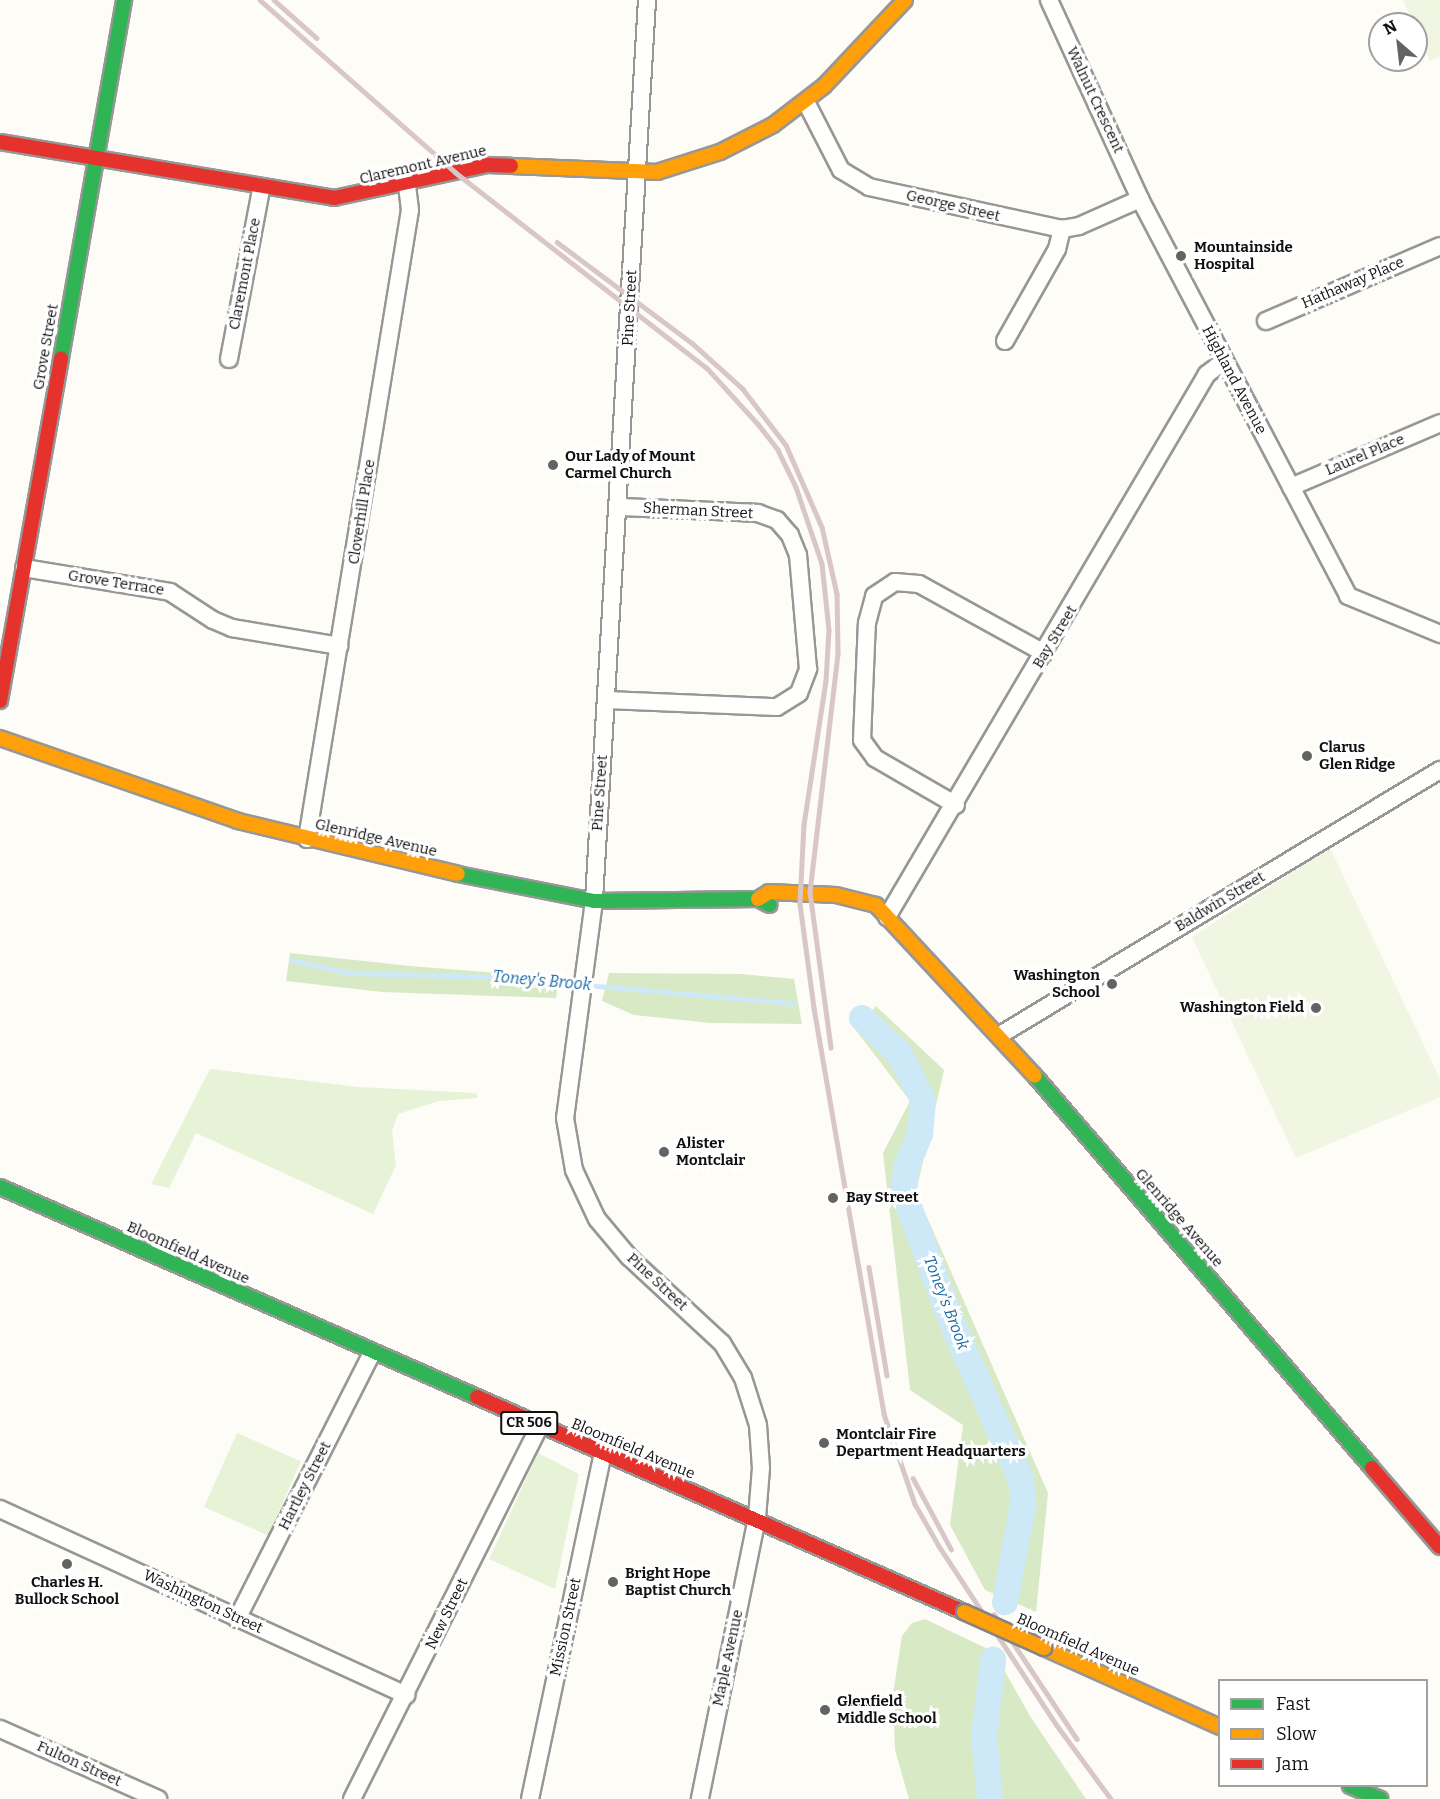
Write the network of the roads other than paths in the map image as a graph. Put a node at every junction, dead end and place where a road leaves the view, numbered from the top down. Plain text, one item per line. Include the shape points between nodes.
1 (124, 0) edge
2 (647, 0) edge
3 (905, 0) edge
4 (1049, 0) edge
5 (806, 102) junction
6 (0, 142) edge
7 (96, 159) junction
8 (636, 172) junction
9 (407, 184) junction
10 (261, 189) junction
11 (1140, 199) junction
12 (1062, 229) junction
13 (1440, 246) edge
14 (1266, 321) dead end
15 (1005, 341) dead end
16 (229, 359) dead end
17 (1224, 361) junction
18 (1440, 423) edge
19 (1291, 487) junction
20 (618, 507) junction
21 (24, 568) junction
22 (1440, 634) edge
23 (340, 646) junction
24 (1044, 653) junction
25 (607, 700) junction
26 (0, 701) edge
27 (0, 738) edge
28 (1440, 770) edge
29 (956, 805) junction
30 (307, 839) junction
31 (594, 901) junction
32 (887, 917) junction
33 (1000, 1035) junction
34 (0, 1187) edge
35 (372, 1353) junction
36 (539, 1427) junction
37 (602, 1455) junction
38 (0, 1509) edge
39 (757, 1518) junction
40 (1440, 1546) edge
41 (237, 1619) junction
42 (406, 1695) junction
43 (1218, 1726) edge
44 (0, 1729) edge
45 (1354, 1787) edge
46 (149, 1797) edge
47 (352, 1799) edge
48 (530, 1799) edge
49 (700, 1799) edge
50 (1380, 1799) edge

1 - 7 street, Grove Street
2 - 8 street, Pine Street
3 - 5 street, Claremont Avenue via 863,49
4 - 11 street, Walnut Crescent
5 - 8 street, Claremont Avenue via 757,135 711,156 670,170
5 - 12 street, George Street via 841,170 858,183
6 - 7 street, Claremont Avenue
7 - 10 street, Claremont Avenue
7 - 21 street, Grove Street
8 - 9 street, Claremont Avenue via 487,165
8 - 20 street, Pine Street
9 - 10 street, Claremont Avenue via 347,199
9 - 23 street, Cloverhill Place via 410,210
10 - 16 street, Claremont Place
11 - 12 street, George Street via 1079,226
11 - 17 street, Highland Avenue
12 - 15 street via 1057,249
13 - 14 street, Hathaway Place
17 - 19 street, Highland Avenue
17 - 24 street, Bay Street via 1207,374
18 - 19 street, Laurel Place
19 - 22 street, Highland Avenue via 1348,596
20 - 25 street, Pine Street
20 - 25 street, Sherman Street via 758,513 777,520 790,535 802,575 808,669 800,693 777,706
21 - 23 street, Grove Terrace via 170,592 232,628
21 - 26 street, Grove Street
23 - 30 street, Cloverhill Place
24 - 29 street, Bay Street
24 - 29 street via 927,587 907,582 883,588 869,607 862,740 875,758
25 - 31 street, Pine Street
27 - 30 street, Glenridge Avenue via 197,809
28 - 33 street, Baldwin Street
29 - 32 street, Bay Street
30 - 31 street, Glenridge Avenue
31 - 32 street, Glenridge Avenue via 758,899 770,905 811,905
31 - 39 street, Pine Street via 565,1118 574,1170 587,1201 612,1239 714,1335 738,1368 751,1400 759,1438
32 - 33 street, Glenridge Avenue
33 - 40 street, Glenridge Avenue
34 - 35 street, Bloomfield Avenue / CR 506
35 - 36 street, Bloomfield Avenue / CR 506
35 - 41 street, Hartley Street
36 - 37 street, Bloomfield Avenue / CR 506
36 - 42 street, New Street
37 - 39 street, Bloomfield Avenue / CR 506
37 - 48 street, Mission Street
38 - 41 street, Washington Street
39 - 43 street, Bloomfield Avenue / CR 506, bridge
39 - 49 street, Maple Avenue
41 - 42 street, Washington Street
42 - 47 street, New Street
44 - 46 street, Fulton Street
45 - 50 street

